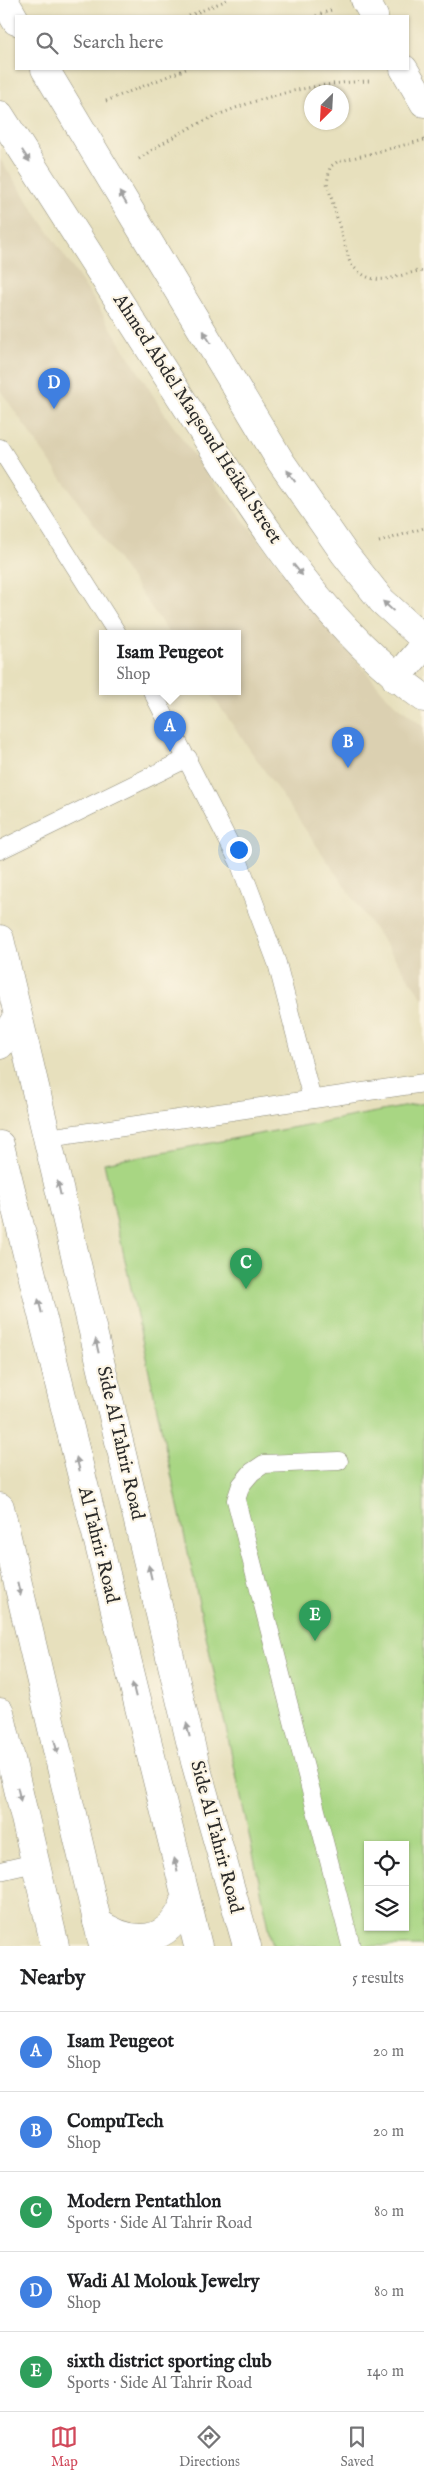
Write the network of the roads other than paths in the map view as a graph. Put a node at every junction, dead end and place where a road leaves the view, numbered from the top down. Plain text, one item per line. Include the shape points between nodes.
1 (4, 0) edge
2 (365, 0) edge
3 (373, 15) edge
4 (15, 19) edge
5 (46, 70) edge
6 (407, 74) edge
7 (424, 103) edge
8 (0, 115) edge
9 (0, 448) edge
10 (115, 630) edge
11 (424, 639) edge
12 (424, 646) edge
13 (396, 679) junction
14 (154, 695) edge
15 (424, 698) edge
16 (188, 758) junction
17 (0, 850) edge
18 (0, 939) edge
19 (18, 1017) junction
20 (0, 1046) edge
21 (424, 1083) edge
22 (312, 1099) junction
23 (48, 1138) junction
24 (0, 1144) edge
25 (339, 1461) dead end
26 (0, 1507) edge
27 (0, 1712) edge
28 (35, 1863) junction
29 (0, 1871) edge
30 (185, 1901) junction
31 (100, 1934) edge
32 (55, 1946) edge
33 (198, 1946) edge
34 (247, 1946) edge
35 (351, 1946) edge

1 - 4 street
2 - 3 street
11 -> 5 street via 382,601 344,553 281,462
6 - 7 street
8 -> 13 street, Ahmed Abdel Maqsoud Heikal Street via 241,491 288,558 338,620
9 - 10 lane
12 - 13 street
13 - 15 street, Ahmed Abdel Maqsoud Heikal Street
14 - 16 lane
16 - 17 lane
16 - 22 lane via 240,862 278,963
18 - 19 street, Side Al Tahrir Road
19 - 20 street
19 - 23 street, Side Al Tahrir Road
21 - 22 lane
22 - 23 lane
34 -> 23 street, Side Al Tahrir Road via 195,1762
30 -> 24 street, Al Tahrir Road
25 - 35 lane via 264,1464 241,1485 236,1500
26 -> 31 street
27 -> 28 street
28 - 29 lane
28 - 32 street
30 - 31 street via 173,1925 150,1939 136,1941
30 - 33 street, Al Tahrir Road

